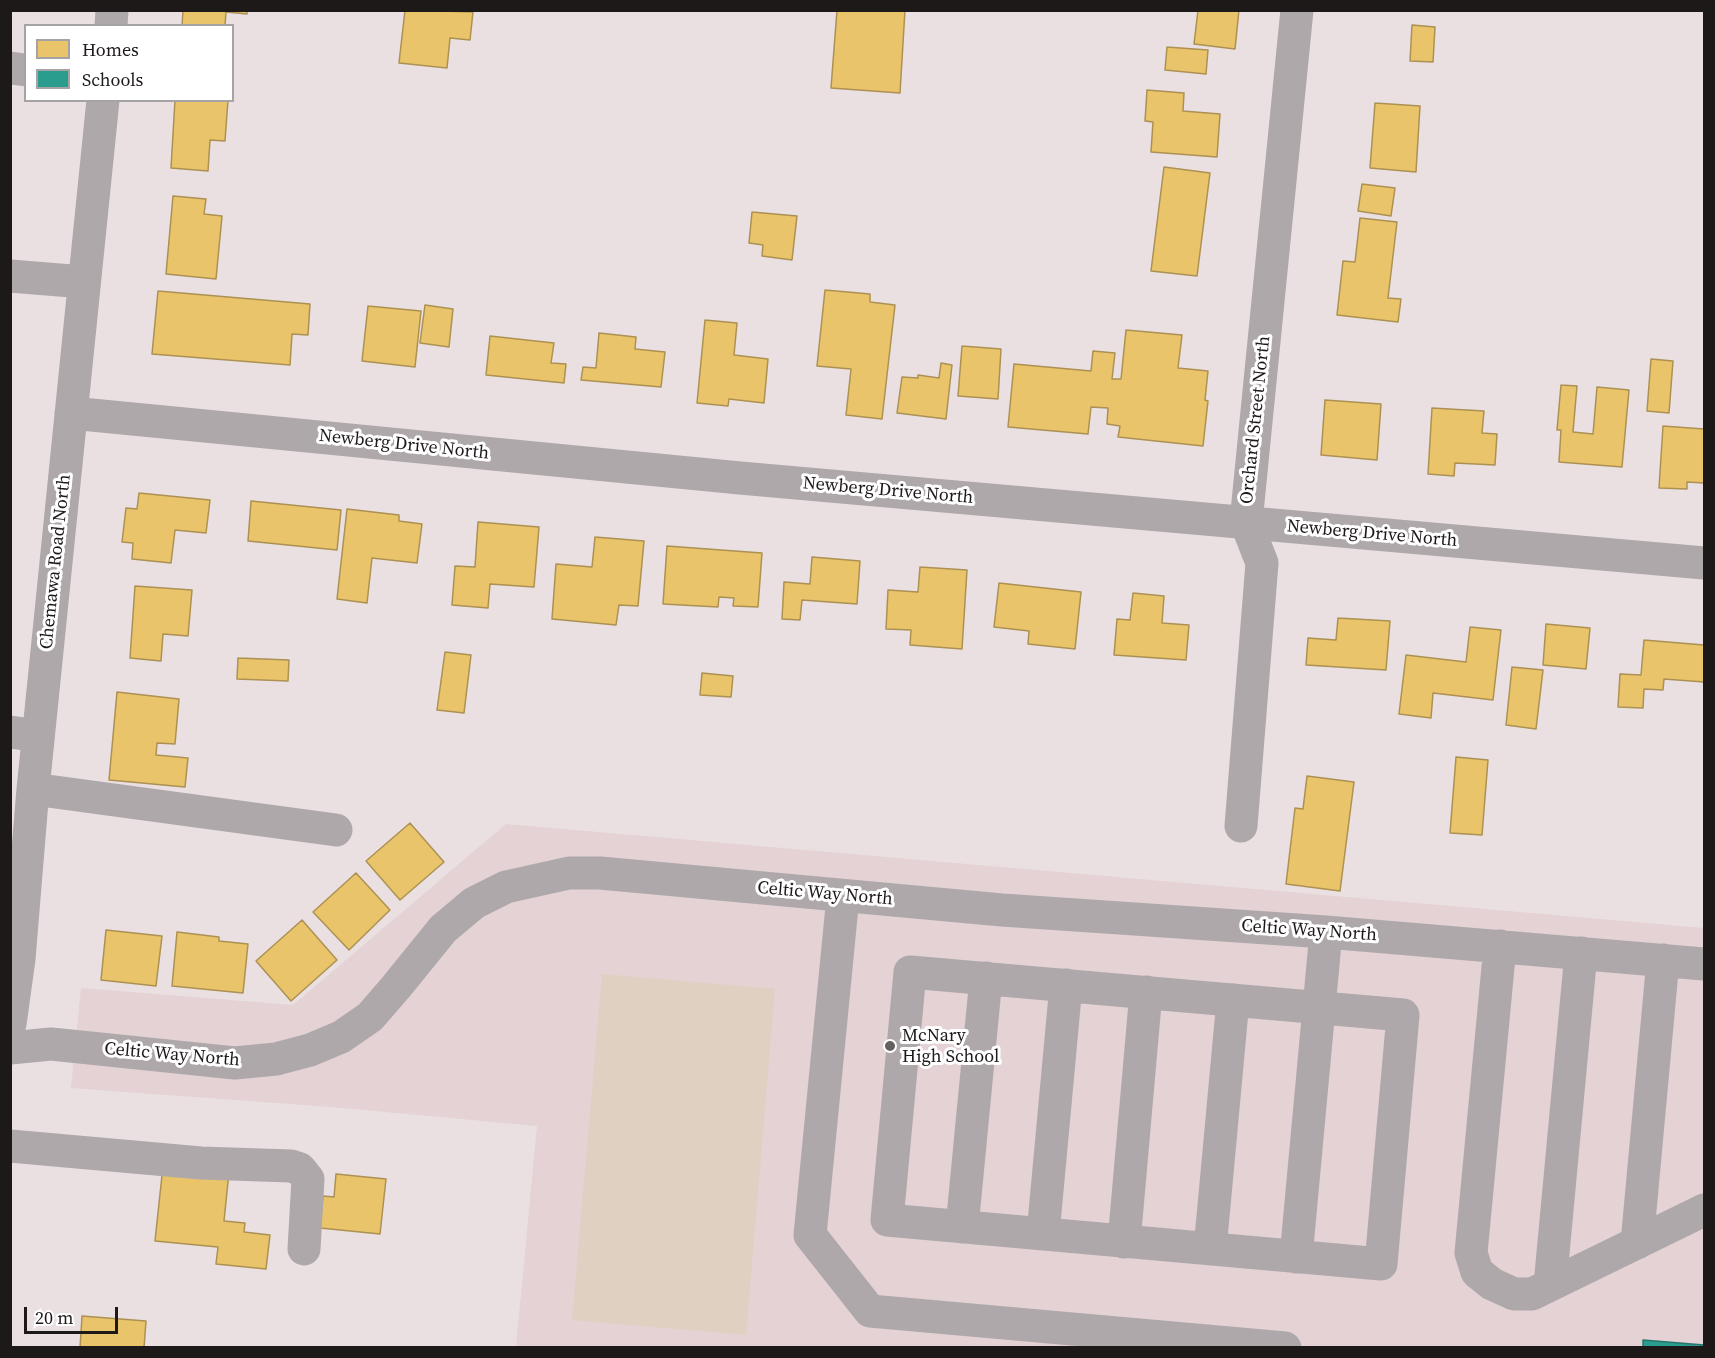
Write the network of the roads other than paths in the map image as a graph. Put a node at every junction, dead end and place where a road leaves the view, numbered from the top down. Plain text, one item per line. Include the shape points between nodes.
1 (1297, 10) edge
2 (103, 102) edge
3 (10, 276) edge
4 (84, 282) junction
5 (71, 413) junction
6 (1246, 522) junction
7 (1704, 563) edge
8 (24, 734) edge
9 (33, 789) junction
10 (1241, 826) dead end
11 (336, 830) dead end
12 (843, 896) junction
13 (1326, 932) junction
14 (1500, 946) junction
15 (1581, 953) junction
16 (1664, 960) junction
17 (1704, 964) edge
18 (986, 978) junction
19 (1066, 985) junction
20 (1146, 992) junction
21 (1233, 1000) junction
22 (1319, 1008) junction
23 (10, 1024) edge
24 (10, 1048) edge
25 (10, 1146) edge
26 (1704, 1210) edge
27 (962, 1227) junction
28 (1043, 1234) junction
29 (1124, 1242) junction
30 (1637, 1243) junction
31 (304, 1249) dead end
32 (1210, 1249) junction
33 (1296, 1257) junction
34 (1550, 1285) junction
35 (1285, 1347) edge

1 - 6 street, Orchard Street North
2 - 4 street, Chemawa Road North
3 - 4 street
4 - 5 street, Chemawa Road North
5 - 6 street, Newberg Drive North
5 - 8 street, Chemawa Road North
6 - 7 street, Newberg Drive North
6 - 10 street, Orchard Street North via 1262,563
8 - 9 street, Chemawa Road North
9 - 11 street
9 - 23 street, Chemawa Road North
12 - 13 street, Celtic Way North
12 - 24 street, Celtic Way North via 600,873 547,877 506,887 474,903 444,928 370,1017 341,1037 310,1050 276,1059 235,1063 51,1044
12 - 35 street via 810,1235 870,1311
13 - 14 street, Celtic Way North
13 - 22 street
14 - 15 street, Celtic Way North
14 - 34 street via 1471,1252 1477,1272 1514,1294 1532,1294
15 - 16 street, Celtic Way North
15 - 34 street
16 - 17 street, Celtic Way North
16 - 30 street
18 - 19 street
18 - 27 street
18 - 27 street via 910,972 887,1220
19 - 20 street
19 - 28 street
20 - 21 street
20 - 29 street
21 - 22 street
21 - 32 street
22 - 33 street
22 - 33 street via 1403,1015 1381,1264
25 - 31 street via 300,1169 308,1179
26 - 30 street
27 - 28 street
28 - 29 street
29 - 32 street
30 - 34 street
32 - 33 street

